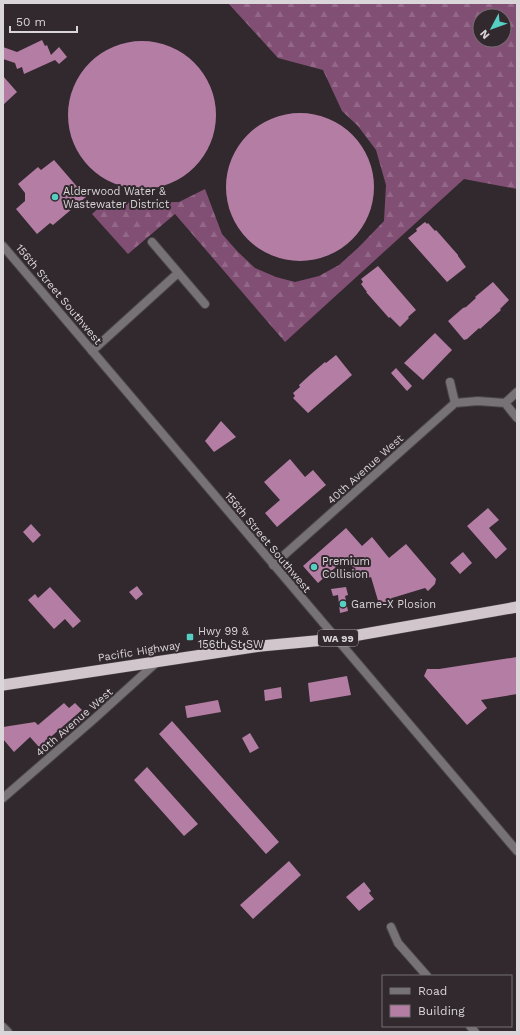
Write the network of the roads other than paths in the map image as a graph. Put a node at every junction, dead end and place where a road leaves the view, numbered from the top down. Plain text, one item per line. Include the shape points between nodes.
1 (152, 242) dead end
2 (3, 246) edge
3 (178, 273) junction
4 (205, 304) dead end
5 (92, 351) junction
6 (450, 382) dead end
7 (517, 392) edge
8 (455, 403) junction
9 (504, 403) junction
10 (517, 418) edge
11 (273, 565) junction
12 (517, 607) edge
13 (336, 639) junction
14 (158, 661) junction
15 (3, 685) edge
16 (3, 798) edge
17 (517, 851) edge
18 (391, 927) dead end
19 (426, 975) edge
20 (3, 1027) edge
21 (8, 1032) edge

1 - 3 street
2 - 5 street, 156th Street Southwest
3 - 4 street
3 - 5 street
5 - 11 street, 156th Street Southwest
6 - 8 street
7 - 9 street
8 - 9 street
8 - 11 street, 40th Avenue West
9 - 10 street
11 - 13 street, 156th Street Southwest
12 - 13 highway, Pacific Highway / WA 99
13 - 14 highway, Pacific Highway / WA 99 via 261,646
13 - 17 street, 156th Street Southwest
14 - 15 highway, Pacific Highway / WA 99
14 - 16 street, 40th Avenue West
18 - 19 street via 398,943
20 - 21 street

